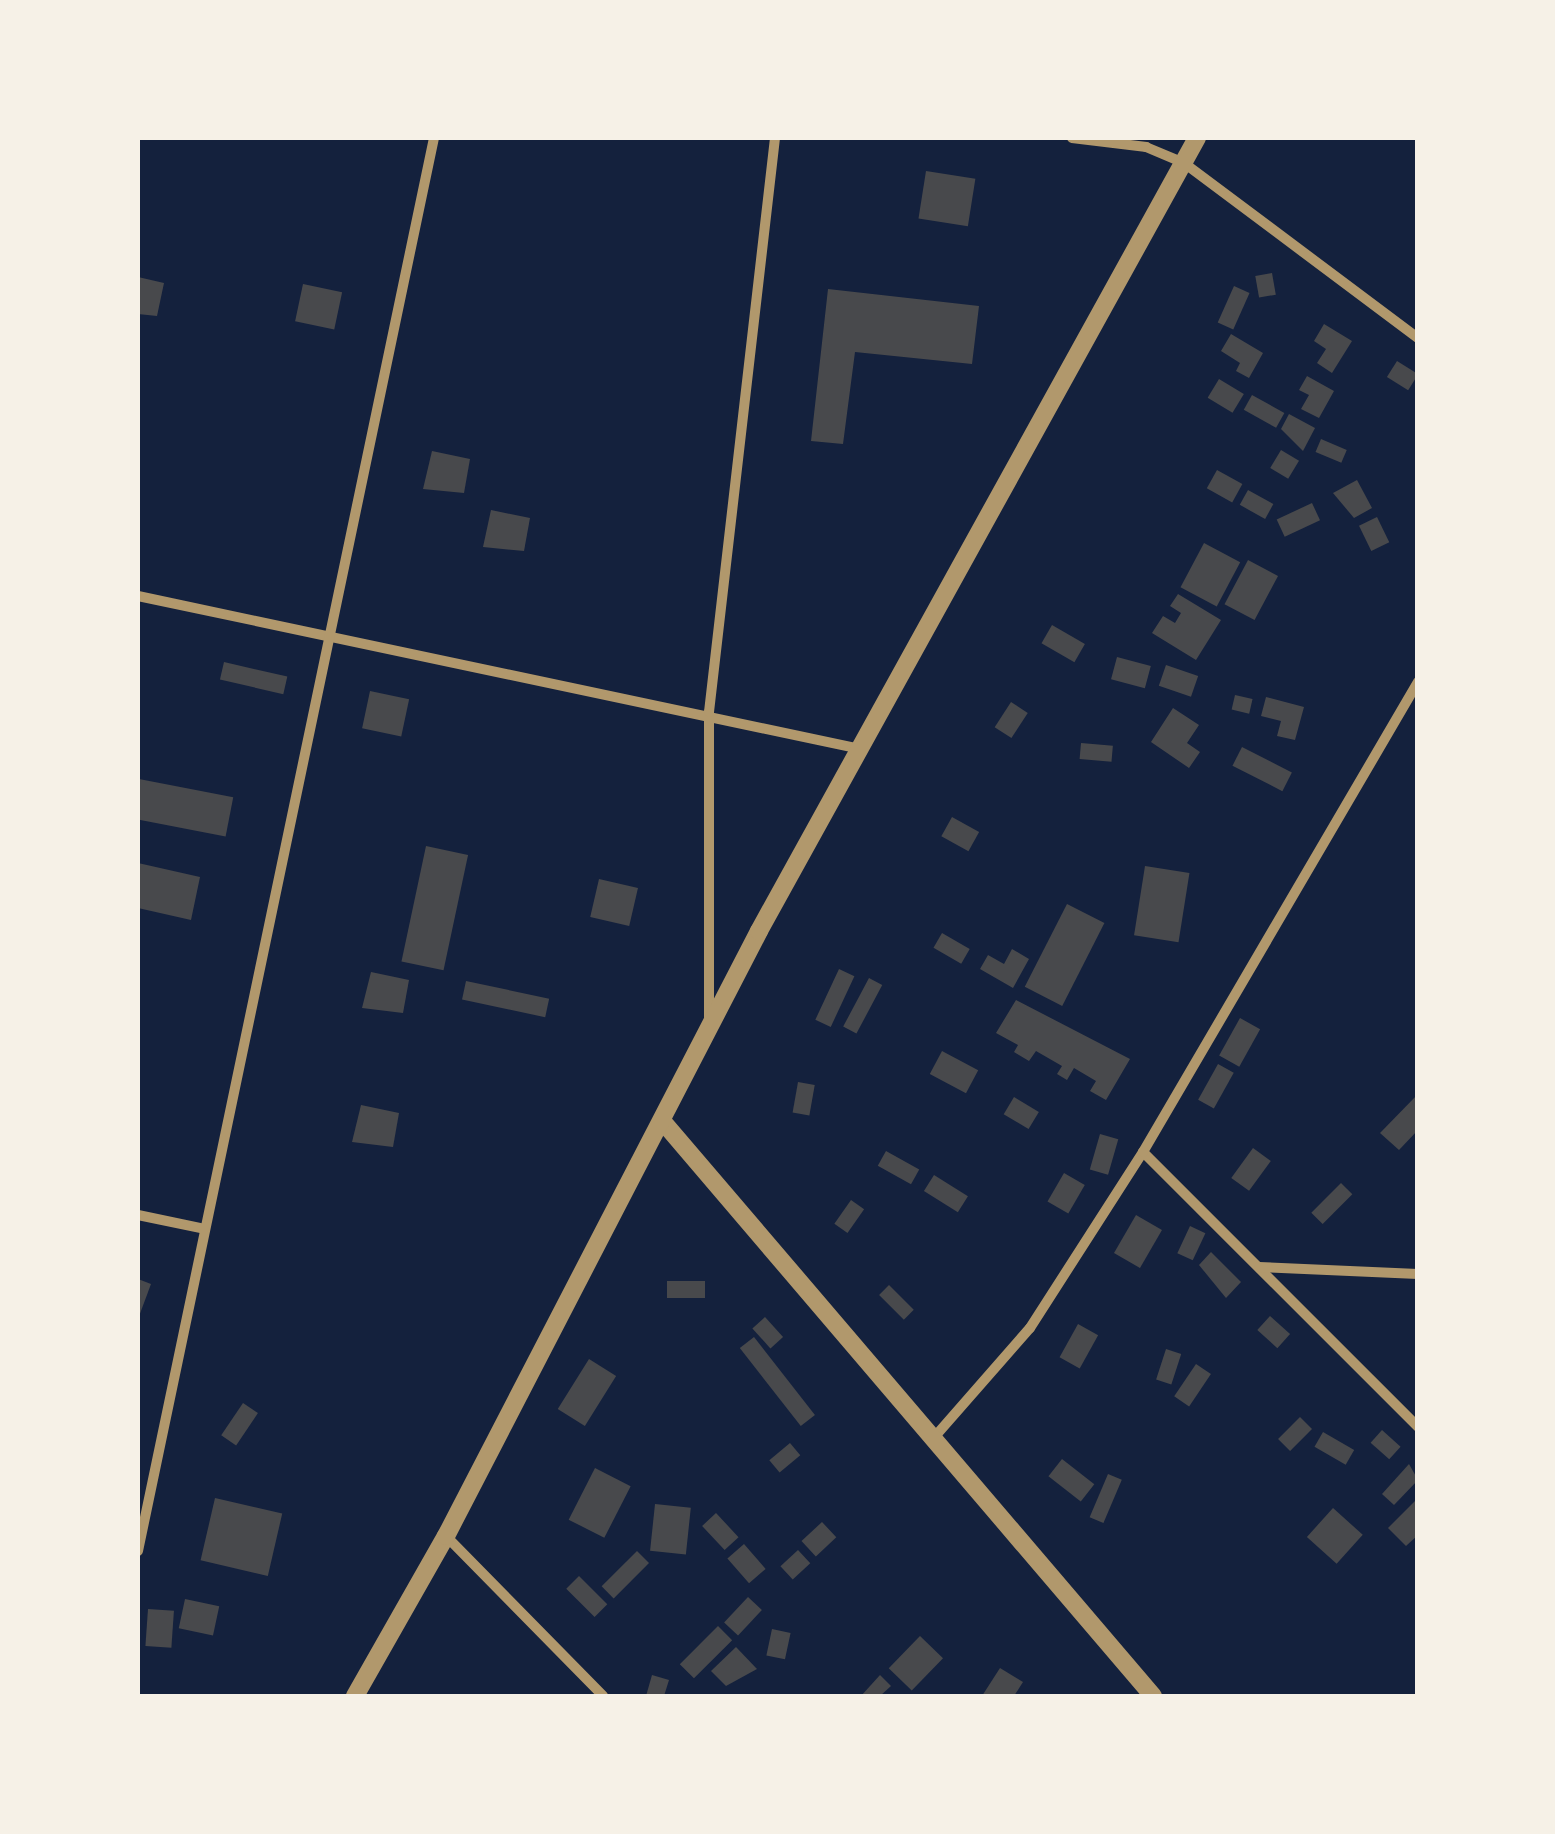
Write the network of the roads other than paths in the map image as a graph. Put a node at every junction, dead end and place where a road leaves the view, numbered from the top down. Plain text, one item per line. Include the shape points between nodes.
1 (434, 138) edge
2 (776, 138) edge
3 (1072, 138) edge
4 (1197, 138) edge
5 (1147, 142) edge
6 (1184, 163) junction
7 (1418, 338) edge
8 (138, 596) edge
9 (330, 634) junction
10 (1418, 682) edge
11 (709, 712) junction
12 (863, 750) junction
13 (709, 1035) junction
14 (664, 1123) junction
15 (1143, 1152) junction
16 (138, 1215) edge
17 (205, 1229) junction
18 (1258, 1267) junction
19 (1418, 1274) edge
20 (1418, 1428) edge
21 (930, 1442) junction
22 (446, 1536) junction
23 (138, 1551) edge
24 (355, 1696) edge
25 (603, 1696) edge
26 (1153, 1696) edge

1 - 9 street
2 - 11 street
3 - 5 street
4 - 6 street
5 - 6 street
6 - 7 street
6 - 12 street
8 - 9 street
9 - 11 street
9 - 17 street
10 - 15 street
11 - 12 street
11 - 13 street
12 - 13 street
13 - 14 street
14 - 21 street
14 - 22 street
15 - 18 street
15 - 21 street via 1030,1328
16 - 17 street
17 - 23 street
18 - 19 street
18 - 20 street
21 - 26 street
22 - 24 street
22 - 25 street

